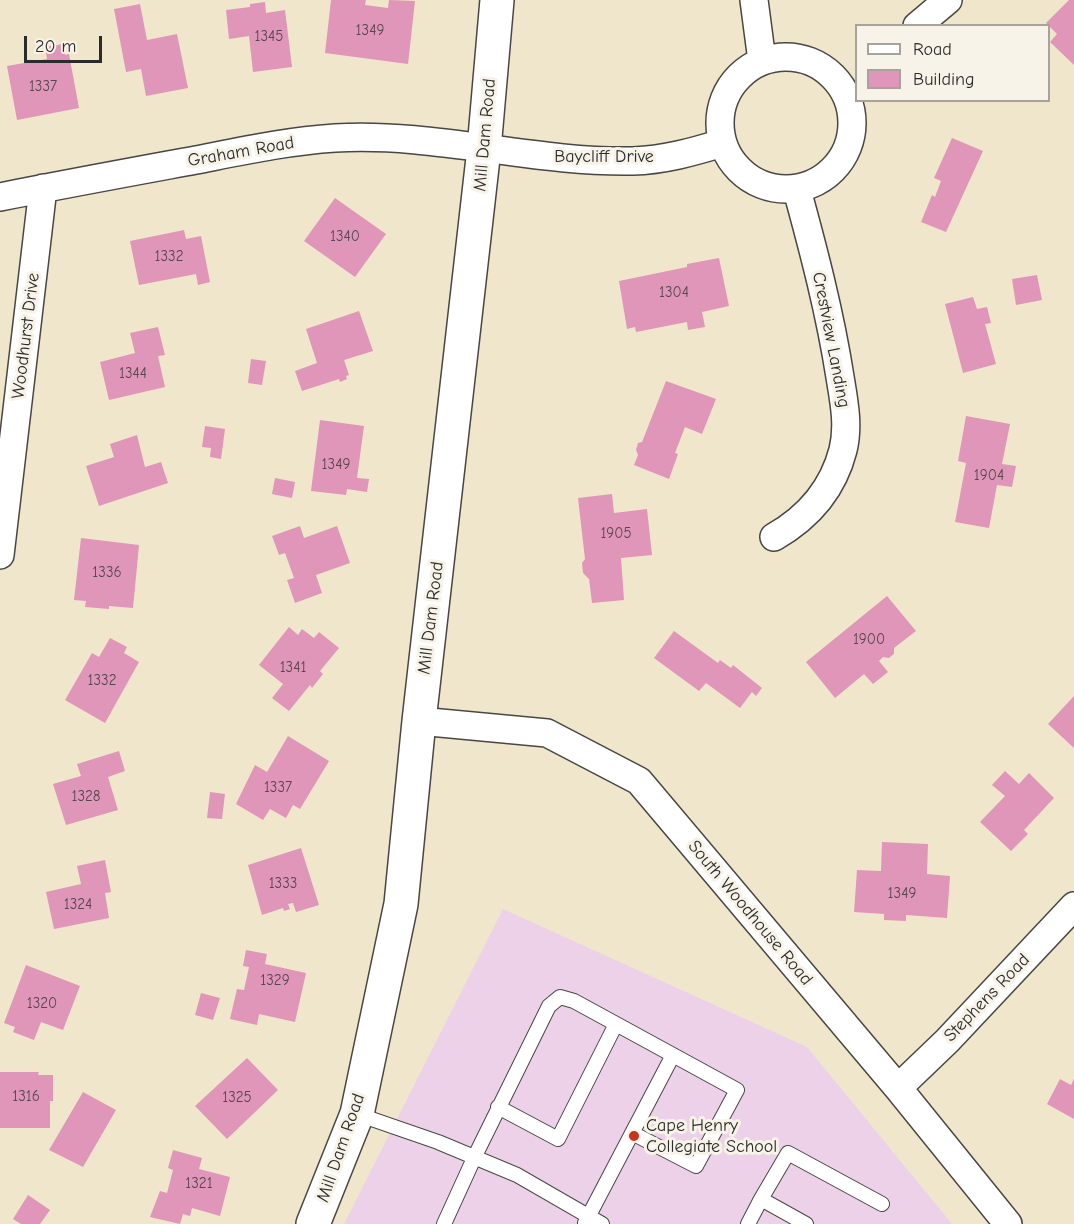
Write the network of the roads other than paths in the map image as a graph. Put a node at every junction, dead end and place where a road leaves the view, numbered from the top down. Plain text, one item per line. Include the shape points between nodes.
1 (496, 0) edge
2 (754, 0) edge
3 (948, 0) edge
4 (919, 24) edge
5 (762, 61) junction
6 (849, 81) edge
7 (722, 143) junction
8 (484, 149) junction
9 (43, 188) junction
10 (797, 190) junction
11 (0, 197) edge
12 (774, 537) dead end
13 (0, 555) edge
14 (419, 721) junction
15 (1074, 906) edge
16 (616, 1024) junction
17 (673, 1055) junction
18 (898, 1088) junction
19 (498, 1107) junction
20 (357, 1114) junction
21 (632, 1133) junction
22 (475, 1156) junction
23 (761, 1199) junction
24 (882, 1204) dead end
25 (446, 1220) edge
26 (586, 1220) edge
27 (314, 1224) edge
28 (461, 1224) edge
29 (602, 1224) edge
30 (748, 1224) edge
31 (806, 1224) edge
32 (1008, 1224) edge

1 - 8 street, Mill Dam Road
2 - 5 street
3 - 4 street
5 - 6 street via 779,57 806,60
5 - 7 street via 747,69 726,94 719,118
6 - 10 street via 853,123 843,159 830,174
7 - 8 street, Baycliff Drive via 686,154 635,161 566,159
7 - 10 street via 730,160 759,185
8 - 9 street, Graham Road via 384,138 336,138 285,143
8 - 14 street, Mill Dam Road
9 - 11 street, Graham Road
9 - 13 street, Woodhurst Drive
10 - 12 street, Crestview Landing via 837,359 846,415 844,448 835,475 821,498 789,529
14 - 18 street, South Woodhouse Road via 547,733 639,781
14 - 20 street, Mill Dam Road via 401,904
15 - 18 street, Stephens Road
16 - 17 lane
16 - 19 lane via 560,997 549,1005
16 - 19 lane via 558,1139
17 - 21 lane
17 - 21 lane via 737,1090 696,1166
18 - 32 street, South Woodhouse Road
19 - 22 lane
20 - 22 lane
20 - 27 street, Mill Dam Road
21 - 26 lane
22 - 25 lane
22 - 26 lane via 517,1175
23 - 24 lane via 788,1153
23 - 30 lane
23 - 31 lane
25 - 28 lane
26 - 29 lane

